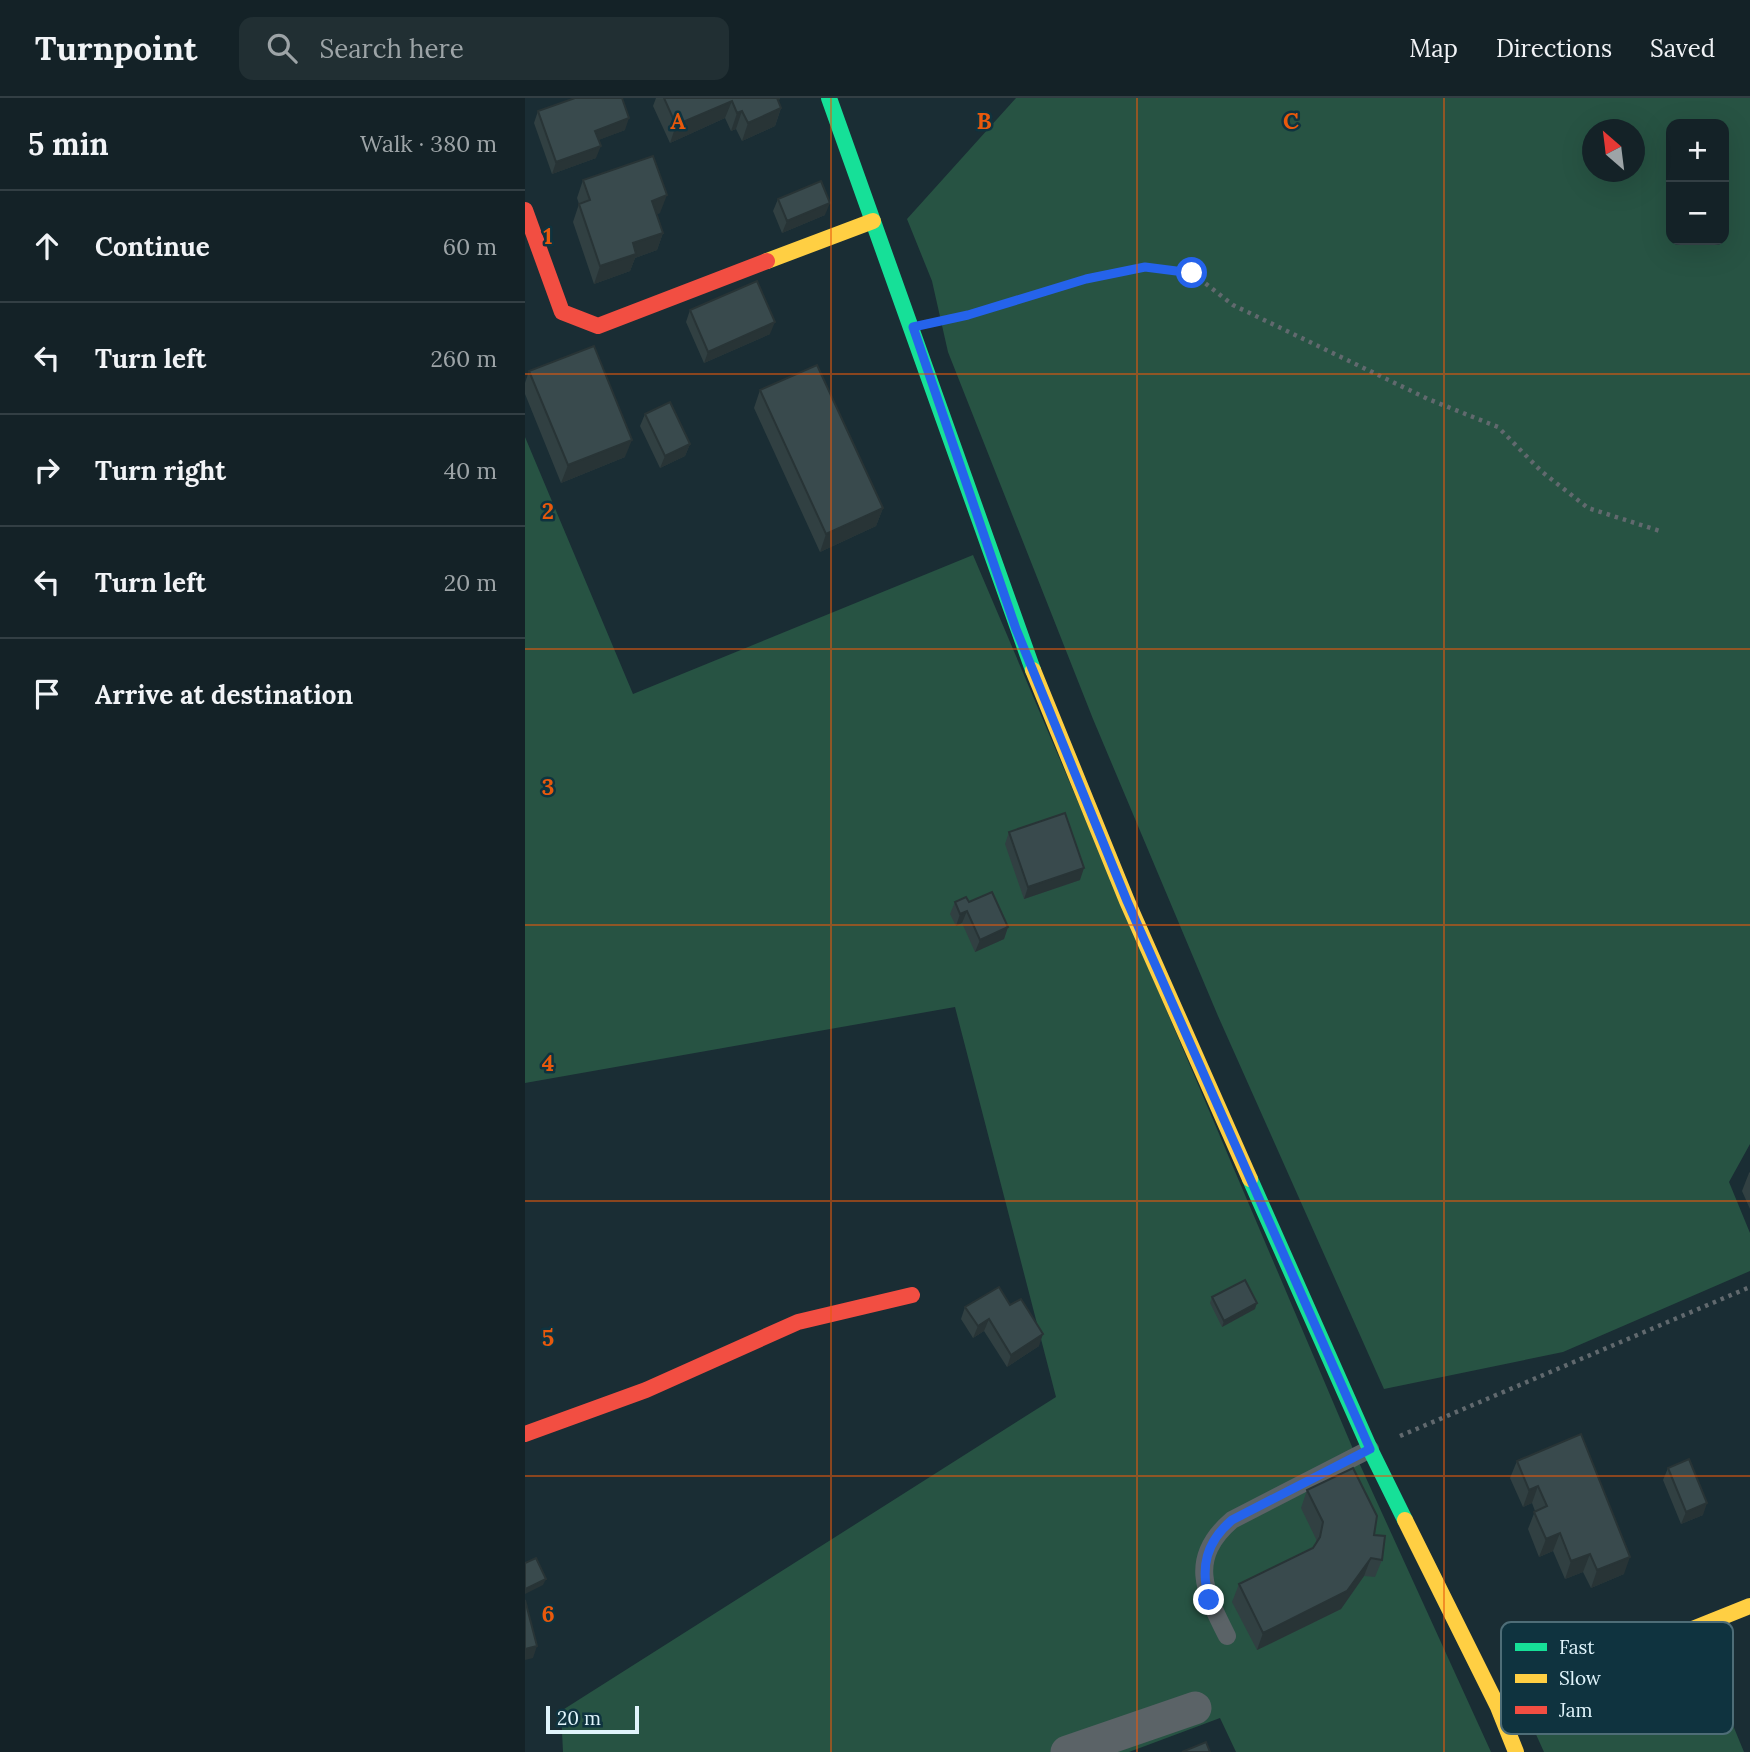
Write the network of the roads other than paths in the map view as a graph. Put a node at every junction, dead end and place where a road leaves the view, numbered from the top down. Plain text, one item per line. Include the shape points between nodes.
1 (829, 98) edge
2 (525, 210) edge
3 (873, 221) junction
4 (912, 1295) dead end
5 (525, 1434) edge
6 (1370, 1449) junction
7 (1750, 1606) edge
8 (1710, 1622) edge
9 (1227, 1636) dead end
10 (1501, 1706) edge
11 (1498, 1707) junction
12 (1195, 1708) dead end
13 (1501, 1714) edge
14 (1509, 1734) edge
15 (1067, 1752) edge
16 (1517, 1752) edge

1 - 3 street
2 - 3 street via 562,312 598,326
3 - 6 street via 1016,629 1127,901
4 - 5 street via 798,1322 646,1390
6 - 9 lane via 1232,1520 1218,1532 1204,1564 1204,1582
6 - 11 street
7 - 8 street
10 - 11 street
11 - 13 street
12 - 15 street
14 - 16 street

